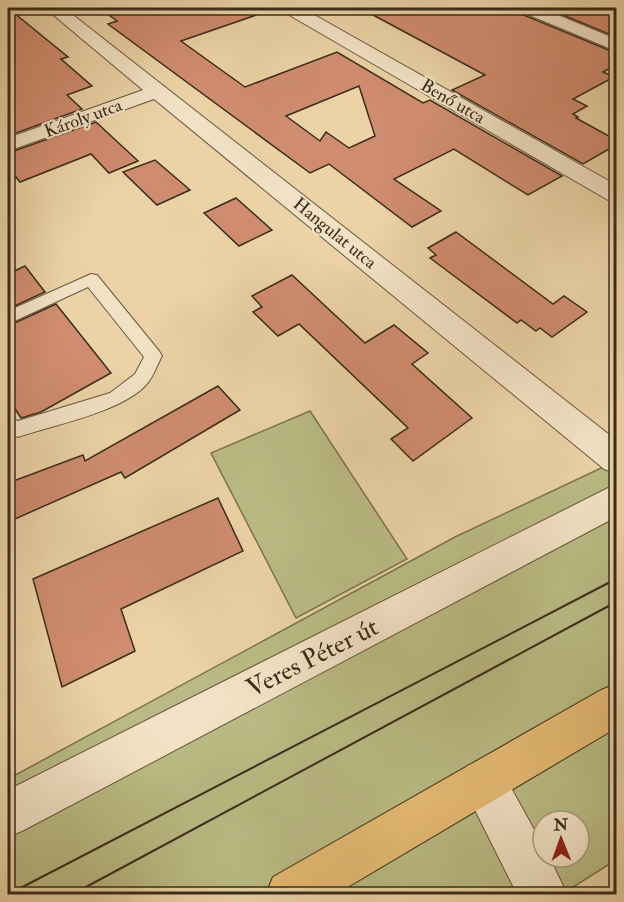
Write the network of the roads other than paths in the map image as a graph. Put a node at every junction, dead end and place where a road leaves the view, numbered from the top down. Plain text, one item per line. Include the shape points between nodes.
1 (54, 8) edge
2 (291, 8) edge
3 (528, 8) edge
4 (616, 46) edge
5 (158, 91) junction
6 (8, 146) edge
7 (616, 195) edge
8 (8, 318) edge
9 (8, 425) edge
10 (616, 459) edge
11 (616, 500) edge
12 (616, 705) edge
13 (483, 782) junction
14 (8, 814) edge
15 (290, 894) edge
16 (543, 894) edge

1 - 5 street, Hangulat utca
2 - 7 street, Benő utca
3 - 4 street
5 - 6 street, Károly utca
5 - 10 street, Hangulat utca
8 - 9 lane via 91,279 153,356 141,379 116,398 18,429
11 - 14 street, Veres Péter út
12 - 13 main road
13 - 15 main road
13 - 16 street

